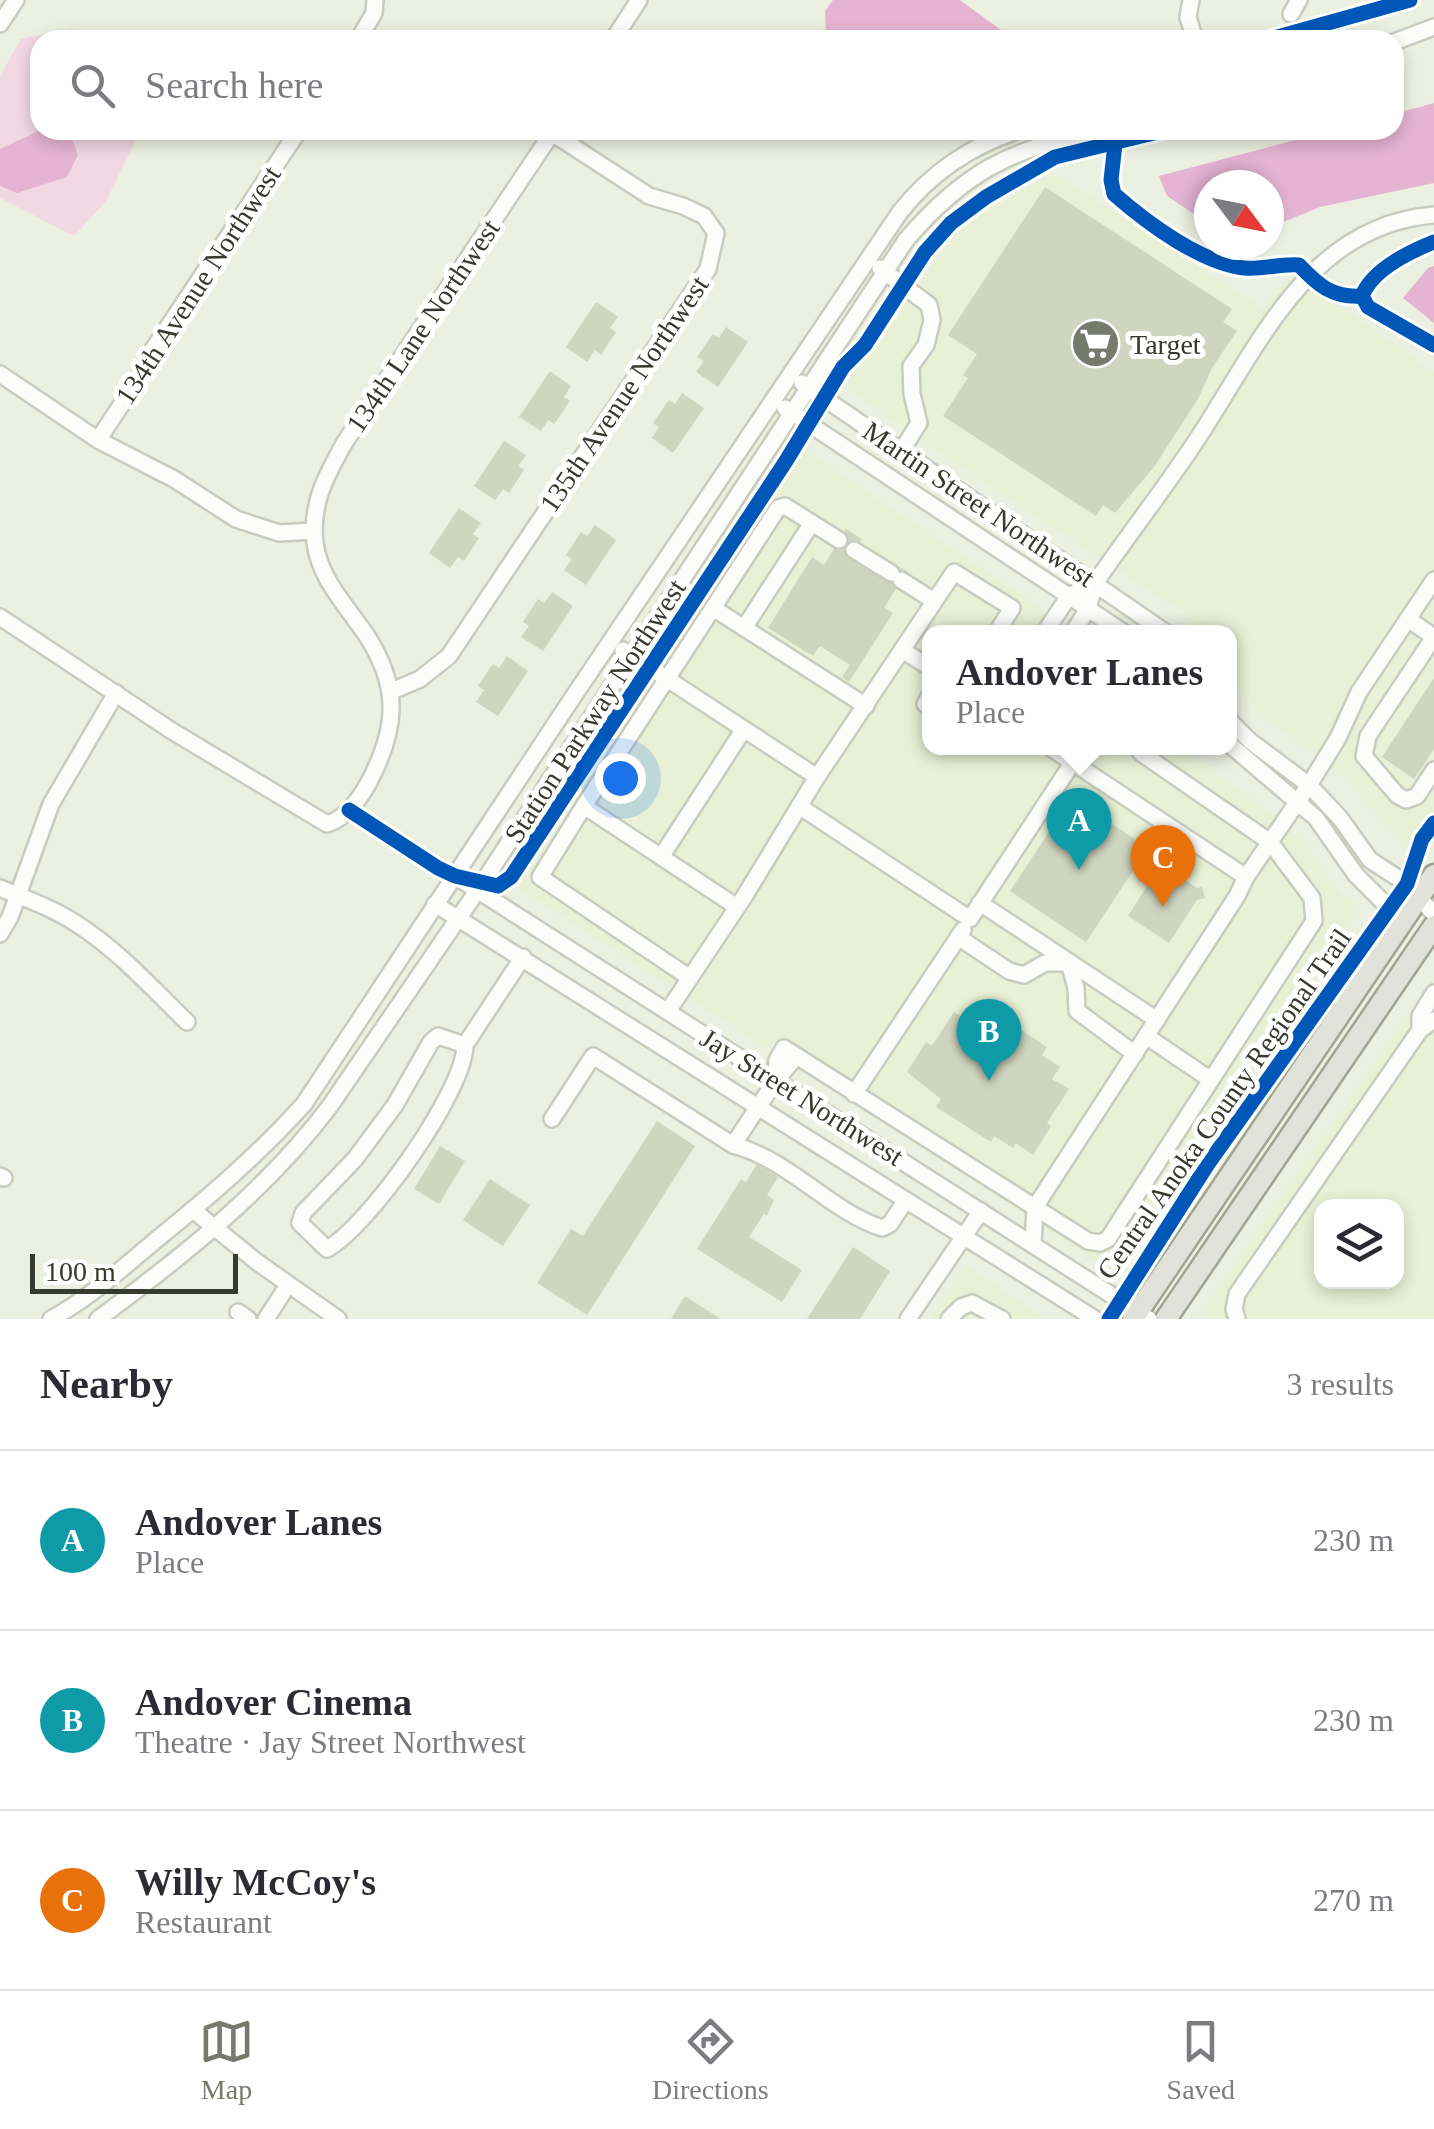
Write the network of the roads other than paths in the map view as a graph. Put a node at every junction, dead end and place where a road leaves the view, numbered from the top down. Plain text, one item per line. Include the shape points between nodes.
1 (16, 0) edge
2 (374, 0) edge
3 (639, 0) edge
4 (1190, 0) edge
5 (0, 24) edge
6 (1434, 28) edge
7 (364, 30) edge
8 (620, 30) edge
9 (1192, 30) edge
10 (1404, 38) edge
11 (292, 140) edge
12 (548, 140) edge
13 (565, 140) edge
14 (998, 140) edge
15 (1065, 140) edge
16 (1434, 215) edge
17 (866, 259) junction
18 (886, 272) junction
19 (0, 374) edge
20 (792, 376) junction
21 (808, 388) junction
22 (774, 401) junction
23 (792, 413) junction
24 (98, 440) junction
25 (900, 453) junction
26 (812, 523) junction
27 (314, 531) junction
28 (839, 540) dead end
29 (854, 550) dead end
30 (1434, 580) edge
31 (1095, 583) junction
32 (1070, 596) junction
33 (934, 602) junction
34 (713, 608) junction
35 (1088, 608) junction
36 (0, 617) edge
37 (1408, 619) junction
38 (1001, 625) edge
39 (1051, 625) edge
40 (1077, 625) edge
41 (1113, 625) edge
42 (1156, 625) edge
43 (744, 628) junction
44 (1434, 637) edge
45 (611, 642) junction
46 (902, 650) junction
47 (631, 655) junction
48 (922, 663) edge
49 (668, 679) junction
50 (392, 691) junction
51 (116, 694) junction
52 (866, 706) junction
53 (1237, 728) edge
54 (744, 729) junction
55 (1237, 751) edge
56 (1062, 755) edge
57 (1148, 755) edge
58 (1073, 762) junction
59 (1434, 770) edge
60 (816, 777) junction
61 (1309, 785) junction
62 (1298, 801) junction
63 (584, 806) junction
64 (799, 806) junction
65 (1270, 842) junction
66 (661, 857) junction
67 (1434, 875) edge
68 (455, 876) junction
69 (1246, 876) junction
70 (0, 888) edge
71 (476, 890) junction
72 (18, 896) junction
73 (1418, 898) junction
74 (435, 904) junction
75 (980, 904) junction
76 (737, 907) junction
77 (1434, 914) edge
78 (459, 917) junction
79 (970, 918) junction
80 (1434, 926) edge
81 (1399, 927) junction
82 (0, 934) edge
83 (958, 937) junction
84 (523, 957) junction
85 (1070, 963) junction
86 (690, 978) junction
87 (1434, 993) edge
88 (668, 1011) junction
89 (1157, 1020) junction
90 (1434, 1020) edge
91 (187, 1022) dead end
92 (1420, 1030) junction
93 (1146, 1036) junction
94 (465, 1045) junction
95 (1135, 1054) junction
96 (776, 1080) junction
97 (1211, 1080) junction
98 (854, 1094) junction
99 (760, 1106) junction
100 (552, 1119) dead end
101 (734, 1145) junction
102 (906, 1200) junction
103 (1035, 1207) junction
104 (193, 1210) junction
105 (981, 1210) junction
106 (213, 1226) junction
107 (964, 1238) junction
108 (1033, 1244) junction
109 (288, 1285) junction
110 (1140, 1317) edge
111 (51, 1319) edge
112 (98, 1319) edge
113 (266, 1319) edge
114 (338, 1319) edge
115 (908, 1319) edge
116 (949, 1319) edge
117 (1002, 1319) edge
118 (1095, 1319) edge
119 (1166, 1319) edge
120 (1237, 1319) edge

1 - 5 street
2 - 7 street
3 - 8 street
4 - 9 street
6 - 10 street
11 - 24 street, 134th Avenue Northwest
12 - 27 street, 134th Lane Northwest via 345,442 322,483
13 - 50 street, 135th Avenue Northwest via 649,196 704,216 716,233 712,260 450,656
14 - 17 street, Station Parkway Northwest via 920,187
15 - 18 street, Station Parkway Northwest via 976,172 938,202
16 - 31 street via 1354,238 1308,274
17 - 18 street
17 - 20 street, Station Parkway Northwest
18 - 21 street, Station Parkway Northwest
18 - 25 street via 929,305 932,320 911,366 918,424
19 - 24 street
20 - 21 street, Martin Street Northwest
20 - 22 street, Station Parkway Northwest
21 - 23 street, Station Parkway Northwest
21 - 25 street, Martin Street Northwest
22 - 23 street, Martin Street Northwest
22 - 45 street, Station Parkway Northwest
23 - 32 street, Martin Street Northwest
23 - 47 street, Station Parkway Northwest
24 - 27 street via 236,519 279,533
25 - 31 street, Martin Street Northwest
26 - 28 street
26 - 34 street via 778,508
26 - 43 street
27 - 50 street via 330,583 368,637
29 - 33 street
30 - 37 street
31 - 32 street
31 - 35 street
31 - 42 street, Martin Street Northwest
32 - 35 street, Martin Street Northwest
32 - 39 street
33 - 38 street via 954,572 1012,608
33 - 46 street
34 - 43 street
34 - 49 street
35 - 40 street
35 - 41 street, Martin Street Northwest
36 - 51 street
37 - 44 street
37 - 61 street via 1358,692
43 - 52 street
44 - 59 street via 1364,751 1406,800 1417,796
45 - 47 street
45 - 68 street, Station Parkway Northwest
46 - 48 street
46 - 52 street
47 - 49 street
47 - 71 street, Station Parkway Northwest
49 - 54 street
49 - 63 street
50 - 51 street via 392,721 371,778 349,810 327,824
51 - 72 street via 51,804
52 - 60 street
53 - 61 street
54 - 60 street
54 - 66 street
55 - 62 street
56 - 58 street
57 - 65 street
58 - 69 street
58 - 75 street
60 - 64 street
61 - 62 street
61 - 73 street via 1370,860
62 - 65 street
62 - 81 street
63 - 66 street
63 - 86 street via 540,877
64 - 76 street
64 - 79 street
65 - 69 street
65 - 97 street via 1312,898 1314,922
66 - 76 street
67 - 73 main road
68 - 71 street, Jay Street Northwest
68 - 74 street, Station Parkway Northwest
69 - 89 street
70 - 72 street
71 - 78 street, Station Parkway Northwest
71 - 88 street, Jay Street Northwest
72 - 82 street
72 - 91 street via 118,954
73 - 77 street
73 - 81 main road
74 - 78 street, Jay Street Northwest
74 - 104 street, Station Parkway Northwest via 304,1104
75 - 79 street
75 - 85 street
76 - 86 street
78 - 84 street, Jay Street Northwest
78 - 106 street, Station Parkway Northwest via 307,1137
79 - 83 street
80 - 119 main road
81 - 110 main road
83 - 85 street via 1009,972 1024,975 1045,963
83 - 98 street
84 - 94 street
84 - 99 street, Jay Street Northwest
85 - 89 street
85 - 95 street via 1077,1011
86 - 88 street
87 - 92 street
88 - 96 street, Jay Street Northwest
89 - 93 street
90 - 92 street
92 - 120 street via 1237,1294
93 - 95 street
93 - 97 street
94 - 94 street via 465,1060 432,1126 362,1220 327,1248 300,1223 302,1213 356,1159 432,1042 438,1036
95 - 103 street
96 - 98 street via 776,1064 790,1053
96 - 99 street
96 - 105 street, Jay Street Northwest
97 - 103 street via 1108,1239 1088,1241
98 - 103 street
99 - 101 street
99 - 102 street, Jay Street Northwest
100 - 101 street via 592,1056
101 - 102 street via 754,1150 882,1228
102 - 107 street, Jay Street Northwest
103 - 108 street
104 - 106 street
104 - 111 street, Station Parkway Northwest
105 - 107 street
105 - 108 street, Jay Street Northwest
106 - 109 street
106 - 112 street, Station Parkway Northwest
107 - 115 street
107 - 118 street, Jay Street Northwest
108 - 110 street, Jay Street Northwest
109 - 113 street
109 - 114 street
116 - 117 street via 972,1304

